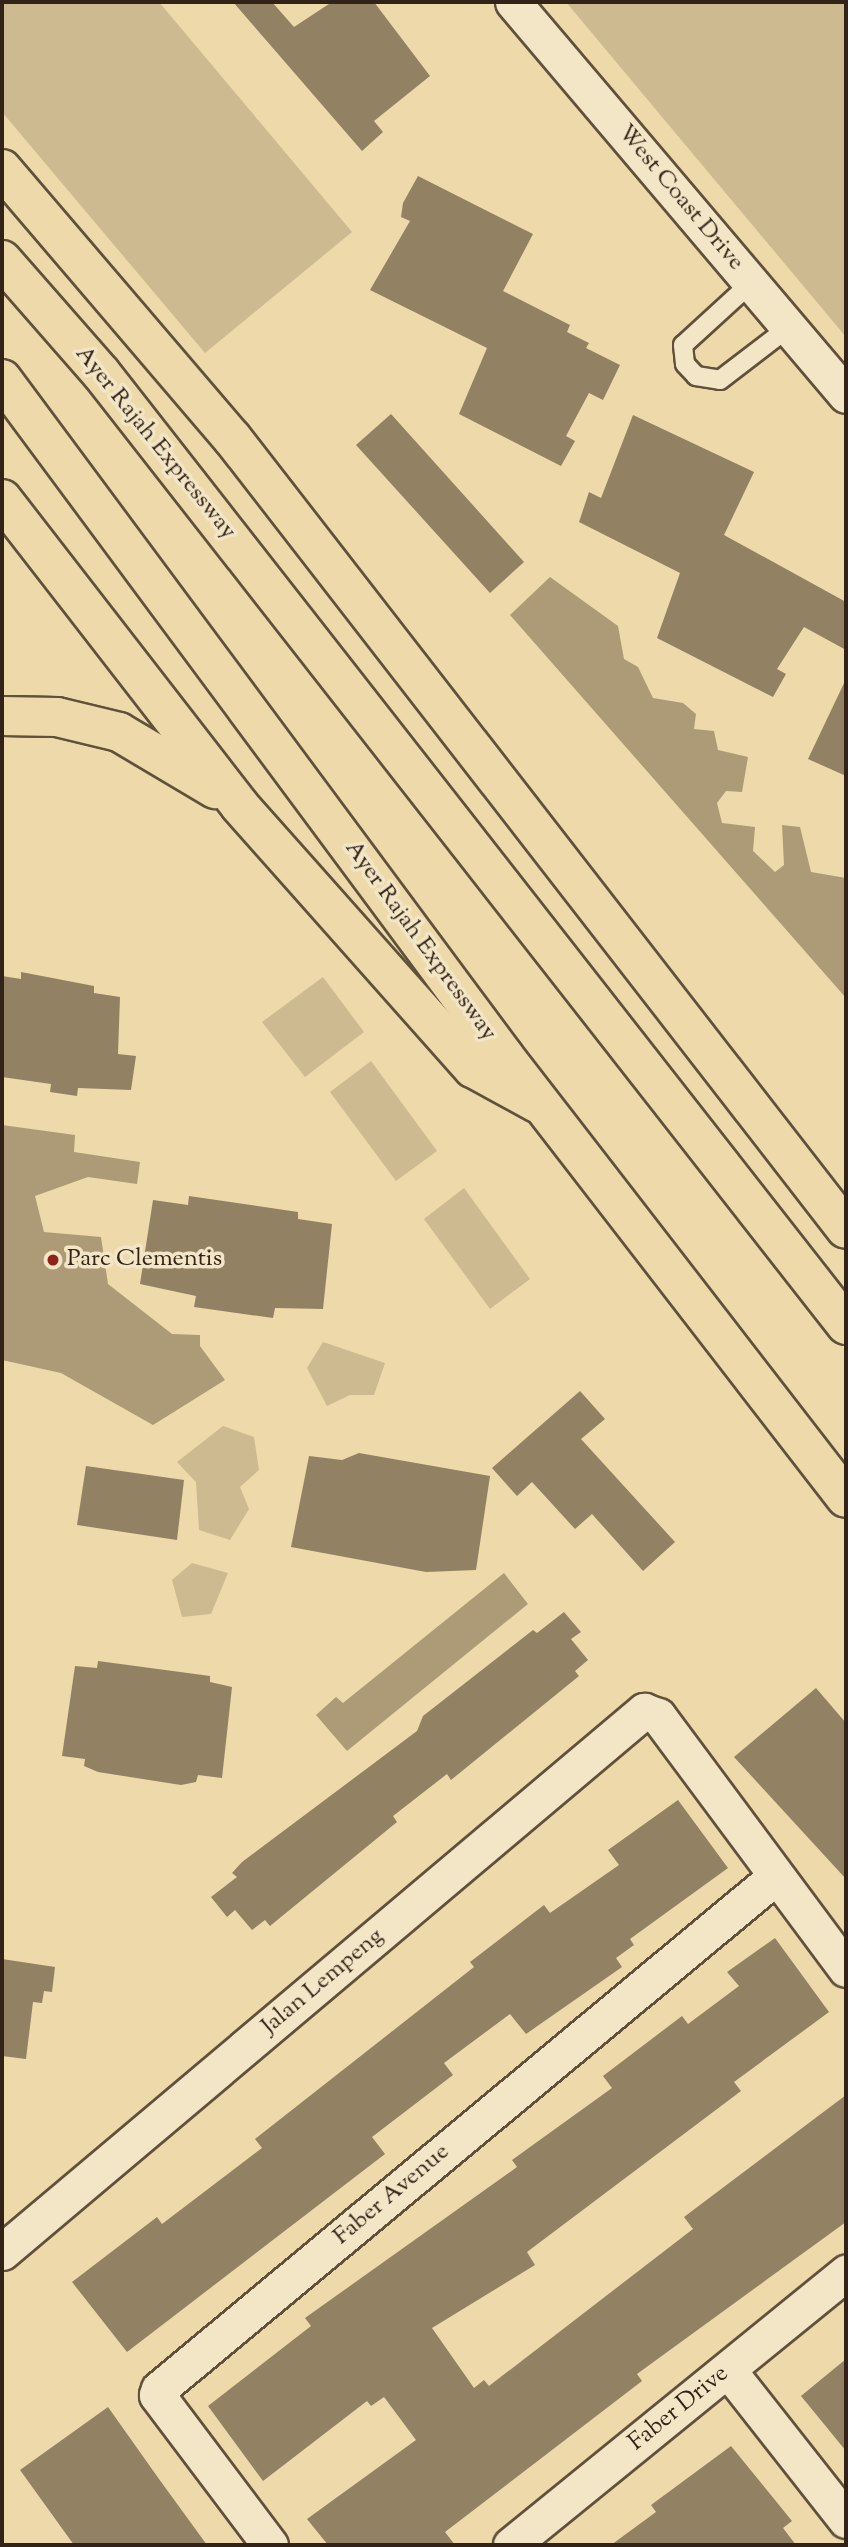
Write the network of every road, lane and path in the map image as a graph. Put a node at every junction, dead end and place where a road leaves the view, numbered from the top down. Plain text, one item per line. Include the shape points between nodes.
1 (513, 2) edge
2 (2, 169) edge
3 (2, 260) edge
4 (751, 283) junction
5 (789, 327) junction
6 (2, 379) edge
7 (846, 395) edge
8 (2, 499) edge
9 (2, 716) edge
10 (240, 806) junction
11 (542, 1105) junction
12 (846, 1229) edge
13 (846, 1325) edge
14 (846, 1498) edge
15 (775, 1877) junction
16 (846, 1969) edge
17 (2, 2252) edge
18 (846, 2273) edge
19 (728, 2370) junction
20 (846, 2520) edge
21 (270, 2545) edge
22 (511, 2545) edge

1 - 4 street, West Coast Drive
2 - 12 highway via 232,438
3 - 13 highway, Ayer Rajah Expressway via 101,373
4 - 5 street, West Coast Drive
4 - 5 lane via 683,345 685,364 696,376 720,380
5 - 7 street, West Coast Drive
6 - 11 highway, Ayer Rajah Expressway
8 - 10 highway
9 - 10 highway via 57,717 119,733
10 - 11 highway via 473,1068
11 - 14 highway, Ayer Rajah Expressway
15 - 16 street
15 - 17 street, Jalan Lempeng via 658,1716 644,1711
15 - 21 street, Faber Avenue via 159,2389
18 - 19 street, Faber Drive
19 - 20 street
19 - 22 street, Faber Drive

